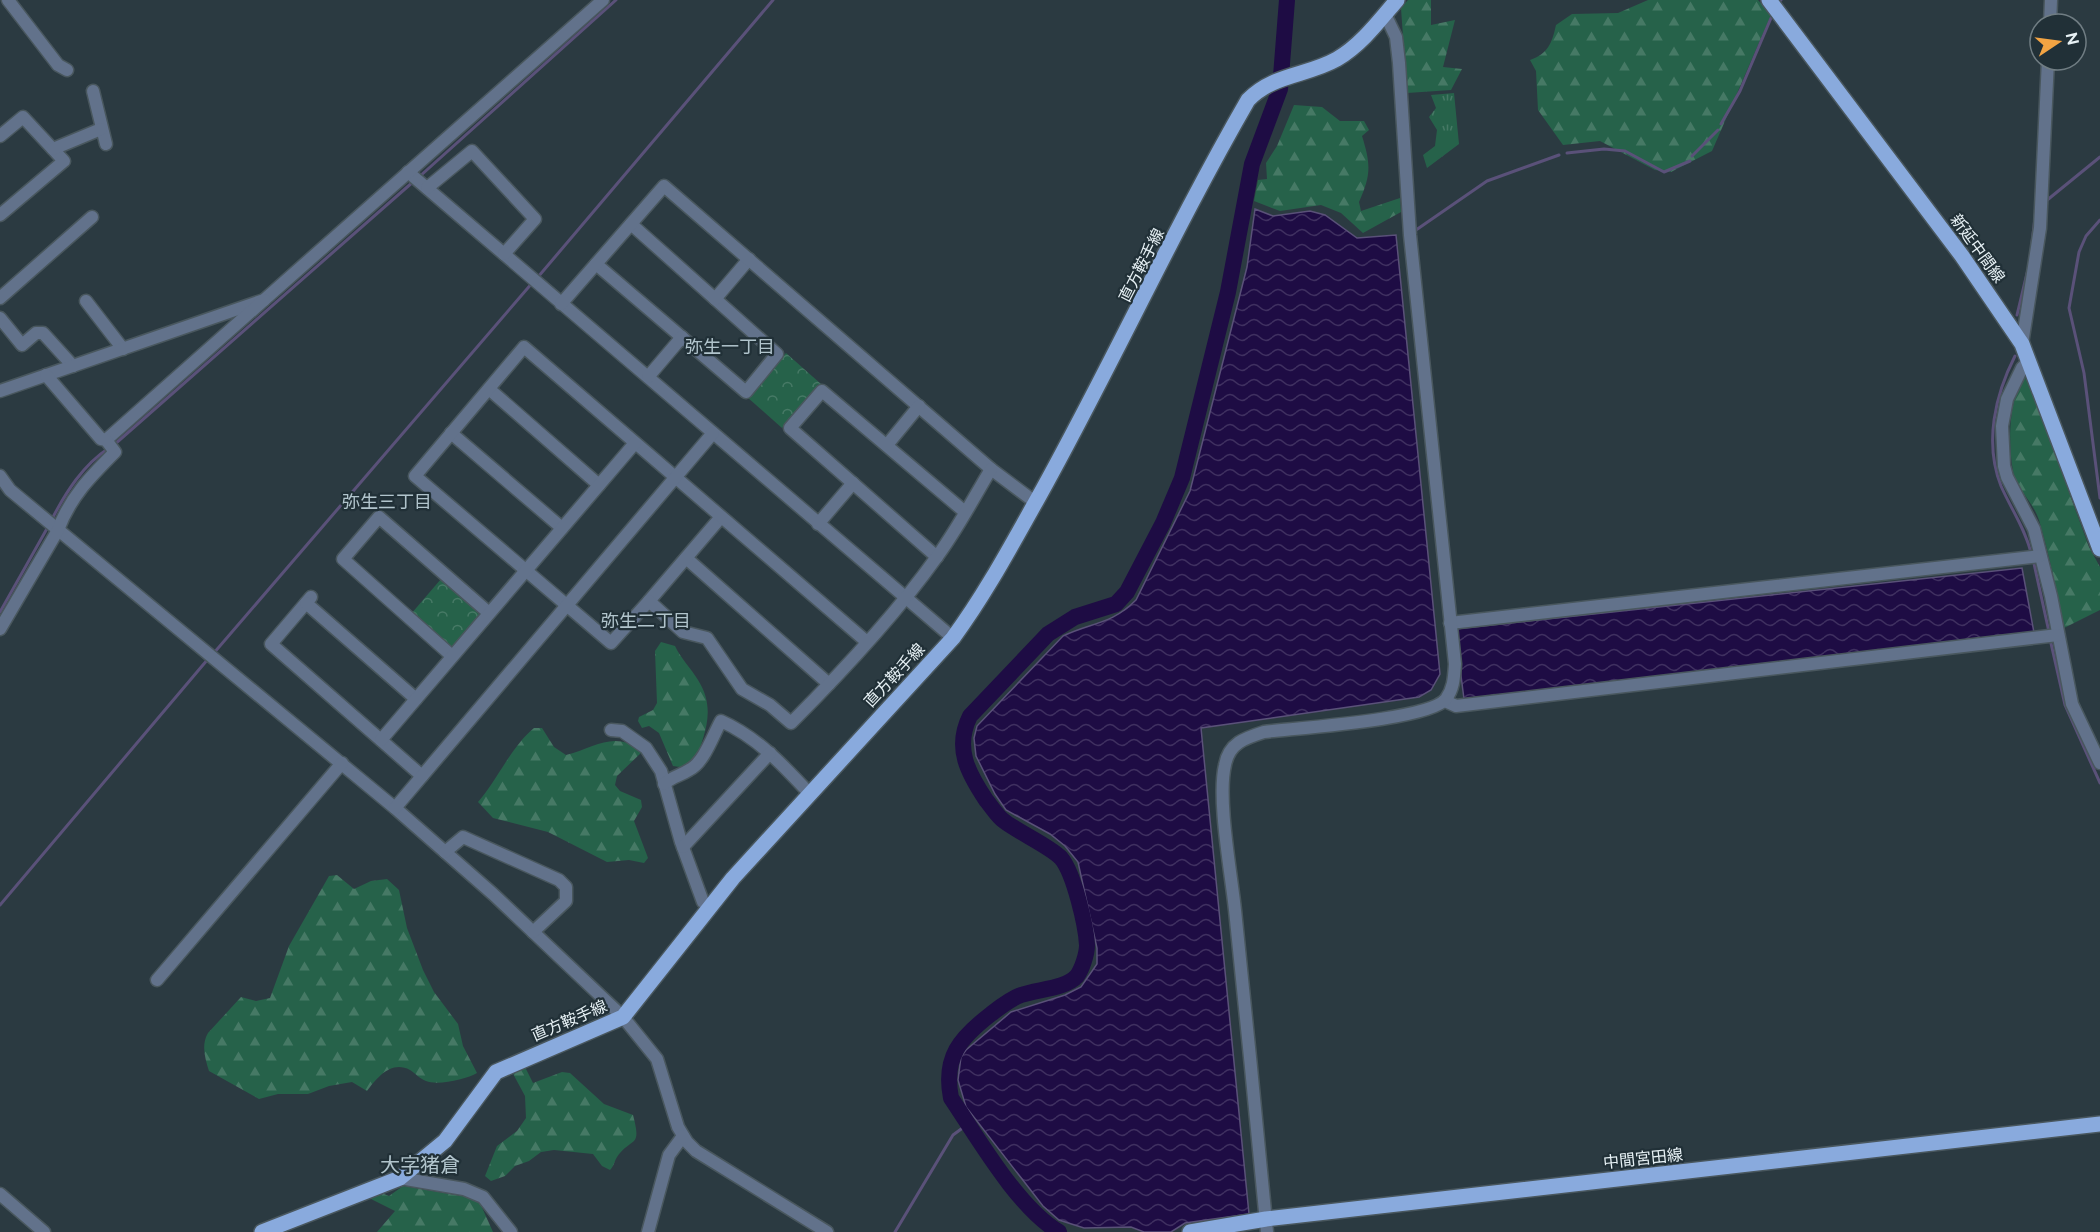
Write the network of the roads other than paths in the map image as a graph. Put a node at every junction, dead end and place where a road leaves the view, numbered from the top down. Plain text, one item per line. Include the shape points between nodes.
1 (8, 0) edge
2 (603, 0) edge
3 (1397, 0) edge
4 (1770, 0) edge
5 (1385, 14) junction
6 (67, 70) dead end
7 (2047, 72) edge
8 (93, 90) dead end
9 (101, 129) junction
10 (0, 136) edge
11 (106, 144) dead end
12 (53, 149) junction
13 (408, 172) junction
14 (427, 188) junction
15 (0, 215) edge
16 (92, 217) dead end
17 (631, 224) junction
18 (504, 254) junction
19 (749, 259) junction
20 (596, 264) junction
21 (0, 298) edge
22 (716, 299) junction
23 (264, 300) junction
24 (86, 301) dead end
25 (561, 304) junction
26 (0, 318) edge
27 (682, 337) junction
28 (2022, 344) junction
29 (123, 349) junction
30 (2029, 361) junction
31 (72, 366) junction
32 (46, 375) junction
33 (648, 377) junction
34 (489, 389) junction
35 (0, 391) edge
36 (919, 406) junction
37 (451, 433) junction
38 (713, 433) junction
39 (106, 440) junction
40 (635, 443) junction
41 (887, 445) junction
42 (991, 469) junction
43 (0, 476) edge
44 (676, 478) junction
45 (853, 483) junction
46 (599, 485) junction
47 (1035, 502) junction
48 (965, 512) junction
49 (721, 517) junction
50 (818, 524) junction
51 (562, 528) junction
52 (58, 530) junction
53 (2100, 549) edge
54 (2040, 556) junction
55 (938, 557) junction
56 (686, 558) junction
57 (526, 570) junction
58 (906, 597) junction
59 (649, 601) junction
60 (568, 606) junction
61 (489, 613) junction
62 (1450, 623) junction
63 (0, 629) edge
64 (2058, 636) junction
65 (953, 638) junction
66 (867, 642) junction
67 (453, 656) junction
68 (829, 684) junction
69 (416, 699) junction
70 (1445, 701) junction
71 (611, 730) dead end
72 (381, 740) junction
73 (770, 753) junction
74 (342, 763) junction
75 (2100, 763) edge
76 (422, 776) junction
77 (664, 784) junction
78 (810, 794) junction
79 (394, 808) junction
80 (683, 847) junction
81 (446, 852) junction
82 (711, 906) junction
83 (533, 932) junction
84 (157, 980) dead end
85 (623, 1017) junction
86 (2100, 1124) edge
87 (683, 1136) junction
88 (400, 1178) junction
89 (0, 1194) edge
90 (1267, 1226) edge
91 (44, 1232) edge
92 (262, 1232) edge
93 (511, 1232) edge
94 (648, 1232) edge
95 (827, 1232) edge
96 (1190, 1232) edge

1 - 6 street via 58,65
2 - 13 street
3 - 5 main road, 直方鞍手線
4 - 28 main road, 新延中間線 via 1962,256
5 - 47 main road, 直方鞍手線 via 1337,59 1273,80 1248,100
5 - 62 street via 1396,37 1399,63 1410,235
7 - 28 street via 2040,228
8 - 9 street
9 - 11 street
9 - 12 street
10 - 12 street via 23,117
12 - 15 street via 64,161
13 - 14 street
13 - 23 street
14 - 18 street
14 - 18 street via 472,151 535,219
16 - 21 street
17 - 19 street via 664,186
17 - 20 street
17 - 22 street
18 - 25 street
19 - 22 street
19 - 36 street
20 - 25 street
20 - 27 street
22 - 27 street via 777,354 746,392
23 - 29 street
23 - 39 street
24 - 29 street
25 - 33 street
26 - 31 street via 22,345 36,333 43,333
27 - 33 street
28 - 30 main road, 新延中間線
29 - 31 street
30 - 53 main road, 新延中間線
30 - 54 street via 2007,399 2002,426 2004,466 2034,529
31 - 32 street
32 - 35 street
32 - 39 street via 100,439
33 - 38 street
34 - 37 street
34 - 40 street via 524,347
34 - 46 street
36 - 41 street
36 - 42 street
37 - 51 street
37 - 57 street via 415,476
38 - 44 street
38 - 50 street
39 - 52 street via 116,452 83,483
40 - 44 street
40 - 46 street
41 - 45 street via 822,390 790,428
41 - 48 street
42 - 47 street
42 - 48 street
43 - 52 street via 10,490
44 - 49 street
44 - 60 street
45 - 50 street
45 - 55 street
46 - 51 street
47 - 65 main road, 直方鞍手線 via 1003,563
48 - 55 street
49 - 56 street
49 - 66 street
50 - 58 street
51 - 57 street
52 - 63 street
52 - 74 street
54 - 62 street
54 - 64 street
55 - 58 street
56 - 59 street
56 - 68 street
57 - 60 street
57 - 61 street
58 - 65 street
58 - 66 street
59 - 60 street via 611,643
59 - 68 street via 683,632 707,638 742,689 791,723
60 - 76 street
61 - 67 street
61 - 67 street via 379,517 344,559
62 - 70 street via 1454,684
64 - 70 street via 1456,706
64 - 75 street via 2072,704
65 - 78 main road, 直方鞍手線
66 - 68 street
67 - 69 street
69 - 72 street
69 - 72 street via 308,600 271,644
70 - 90 street via 1418,713 1264,732 1243,739 1232,748 1225,764 1228,847
71 - 77 street via 622,731 646,748 661,771
72 - 76 street
73 - 77 street via 721,721 698,763
73 - 78 street
73 - 80 street
74 - 79 street
74 - 84 street
76 - 79 street
77 - 80 street
78 - 82 main road, 直方鞍手線
79 - 81 street
80 - 82 street via 703,902
81 - 83 street
81 - 83 street via 463,837 559,880 566,887 566,901
82 - 85 main road, 直方鞍手線
83 - 85 street
85 - 87 street via 657,1059
85 - 88 main road, 直方鞍手線 via 496,1072 445,1141
86 - 90 main road, 中間宮田線
87 - 94 street via 669,1155
87 - 95 street via 696,1151
88 - 92 main road, 直方鞍手線
88 - 93 street via 464,1189 483,1197
89 - 91 street
90 - 96 main road, 中間宮田線

